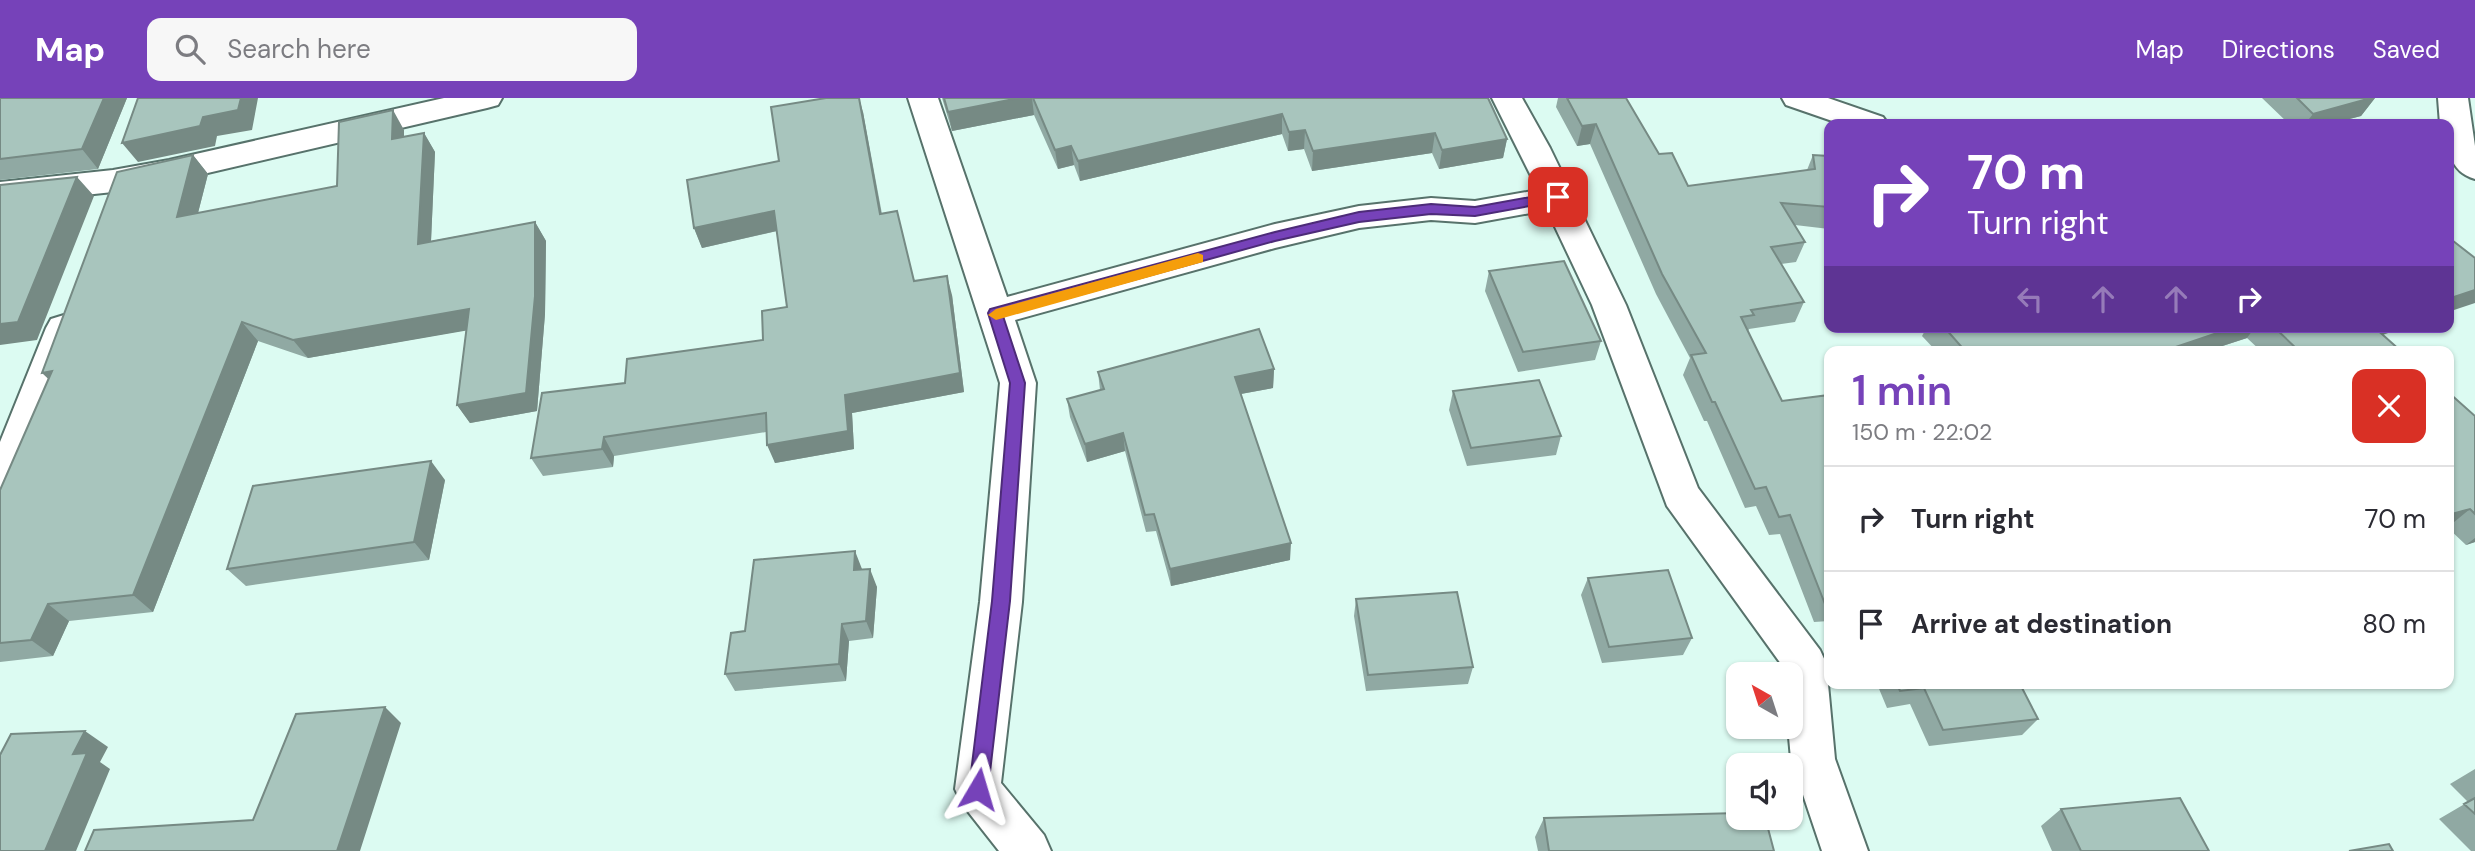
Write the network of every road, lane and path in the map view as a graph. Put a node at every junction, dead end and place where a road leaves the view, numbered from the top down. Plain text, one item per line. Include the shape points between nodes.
1 (487, 98) edge
2 (923, 98) edge
3 (1507, 98) edge
4 (1797, 98) edge
5 (2453, 98) edge
6 (1858, 119) edge
7 (126, 145) edge
8 (2460, 153) edge
9 (113, 181) junction
10 (0, 192) edge
11 (1558, 197) junction
12 (107, 215) edge
13 (76, 296) edge
14 (995, 313) junction
15 (0, 481) edge
16 (1028, 851) edge
17 (1845, 851) edge

1 - 9 street
2 - 14 street
3 - 11 street
4 - 6 street
5 - 8 street
7 - 9 street
9 - 10 street
9 - 12 street via 115,192
11 - 14 street via 1475,212 1431,209 1359,217
11 - 17 street via 1609,304 1681,495 1804,663 1813,759
13 - 15 street
14 - 16 street via 1018,383 1001,601 978,789

